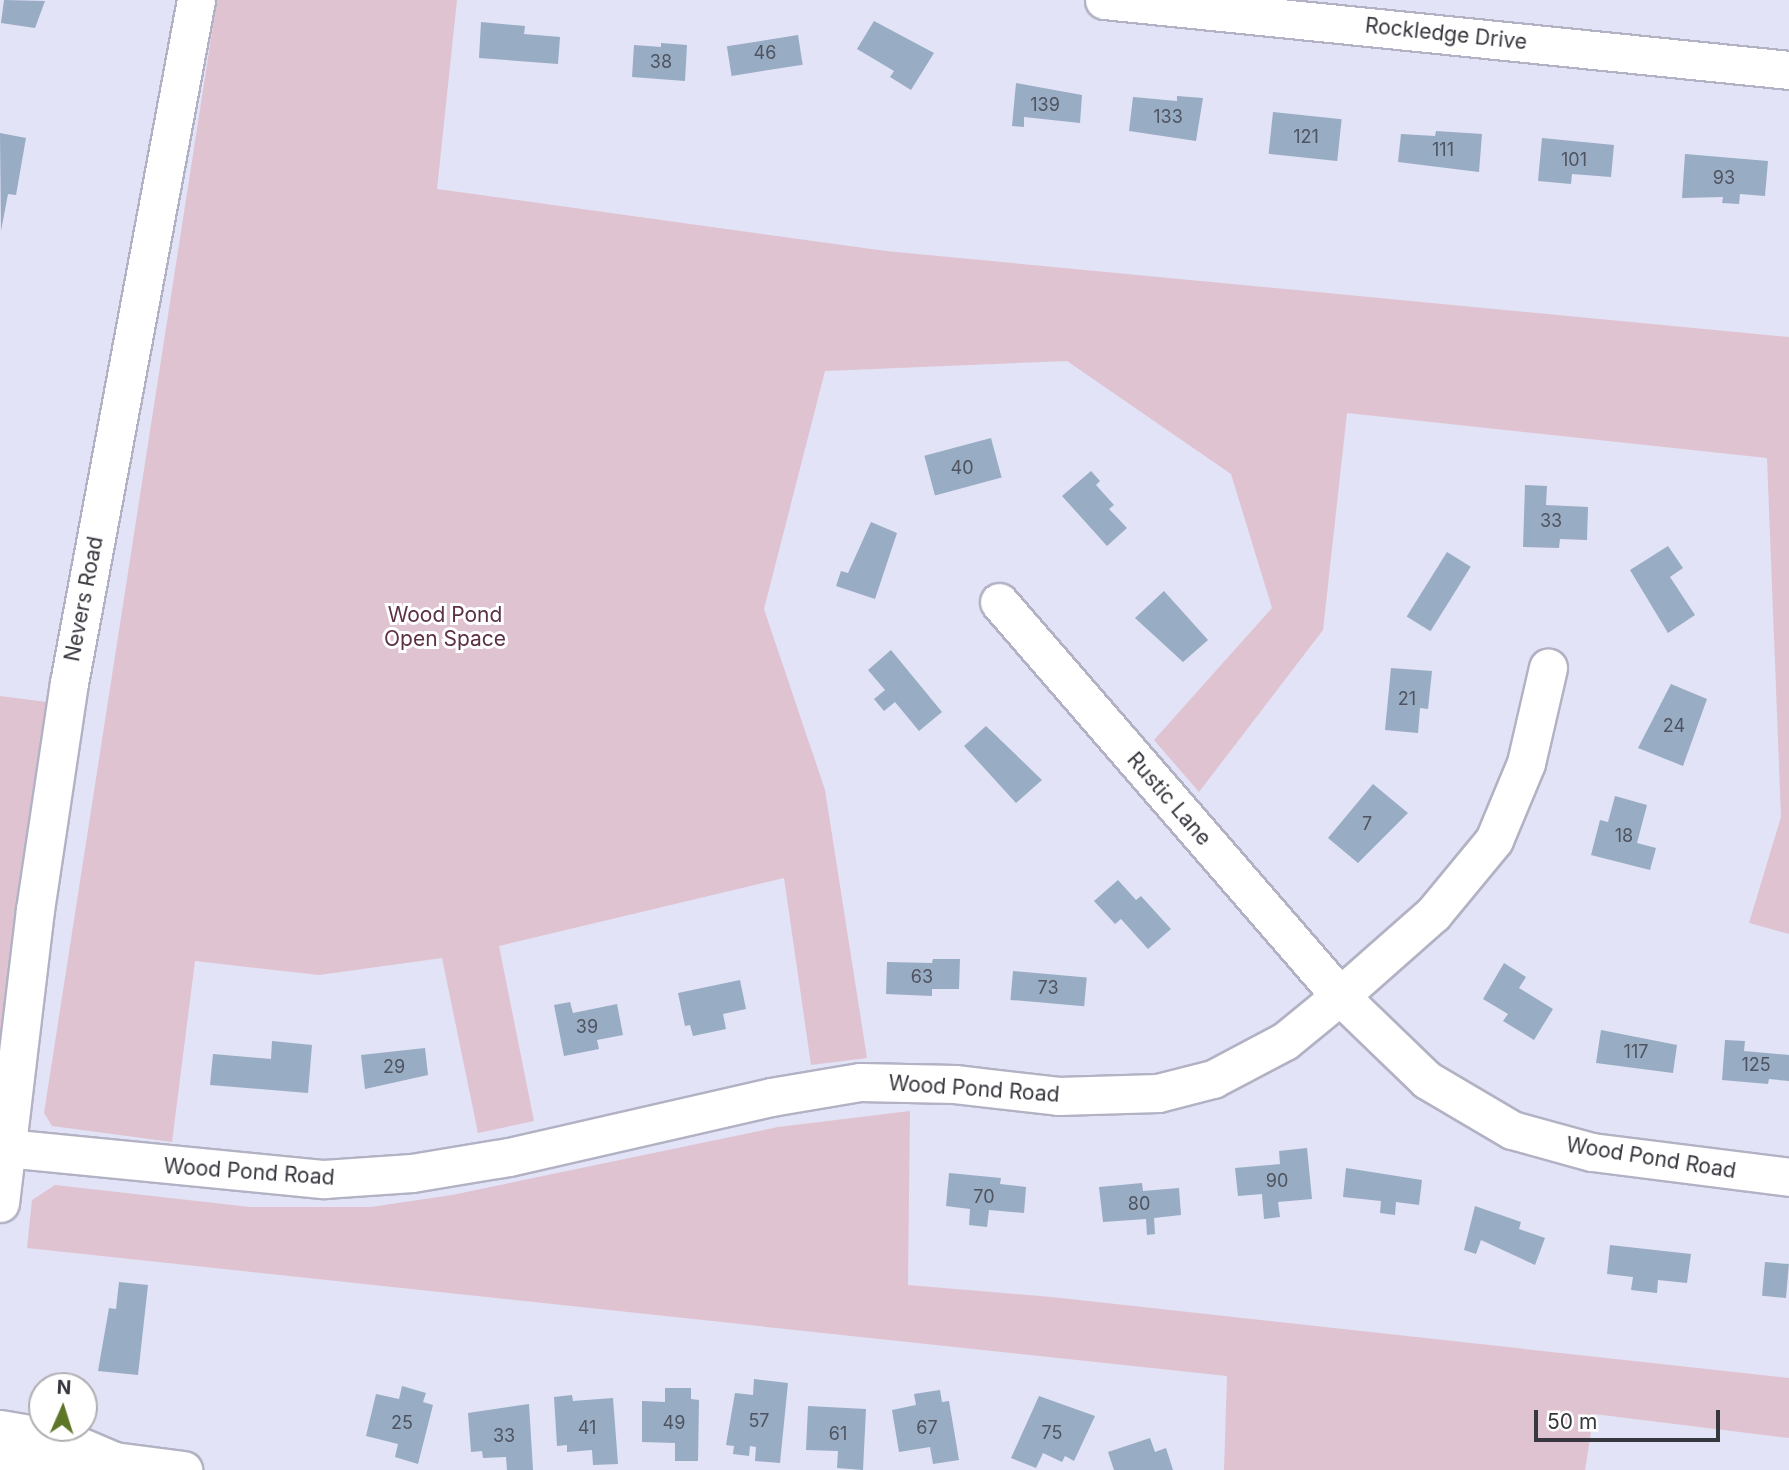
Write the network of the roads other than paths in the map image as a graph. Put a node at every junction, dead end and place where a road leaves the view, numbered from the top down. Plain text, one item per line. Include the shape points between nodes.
1 (196, 0) edge
2 (1104, 0) edge
3 (1789, 70) edge
4 (999, 601) dead end
5 (1548, 668) dead end
6 (1340, 996) junction
7 (6, 1148) junction
8 (1789, 1177) edge
9 (0, 1203) edge
10 (0, 1429) edge
11 (0, 1461) edge
12 (114, 1461) junction
13 (183, 1470) edge

1 - 7 street, Nevers Road via 69,683
2 - 3 street, Rockledge Drive
4 - 6 street, Rustic Lane
5 - 6 street via 1526,763 1494,840 1433,914
6 - 7 street, Wood Pond Road via 1285,1041 1250,1062 1213,1079 1158,1093 1058,1096 955,1084 860,1082 771,1097 509,1157 412,1174 324,1179
6 - 8 street, Wood Pond Road via 1427,1080 1512,1130 1592,1152
7 - 9 street, Nevers Road
10 - 12 street via 65,1440
11 - 12 street via 62,1469
12 - 13 street

